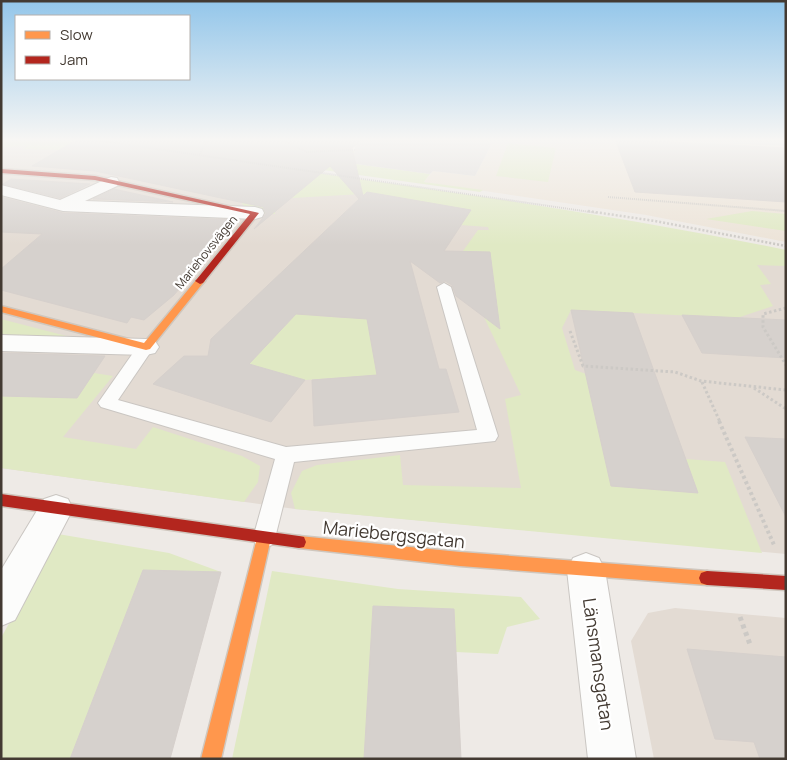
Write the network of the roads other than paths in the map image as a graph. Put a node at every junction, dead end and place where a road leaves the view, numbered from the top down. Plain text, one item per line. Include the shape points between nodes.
1 (35, 174) edge
2 (55, 174) edge
3 (111, 182) junction
4 (1, 189) edge
5 (167, 194) junction
6 (63, 206) junction
7 (152, 210) junction
8 (255, 213) junction
9 (444, 287) dead end
10 (1, 309) edge
11 (1, 343) edge
12 (146, 347) junction
13 (286, 455) junction
14 (1, 500) edge
15 (56, 509) junction
16 (264, 538) junction
17 (586, 570) junction
18 (786, 583) edge
19 (1, 607) edge
20 (212, 759) edge
21 (612, 759) edge

1 - 4 street
2 - 3 street, Mariehovsvägen
3 - 5 street, Mariehovsvägen
3 - 6 street
4 - 6 street
5 - 7 street
5 - 8 street, Mariehovsvägen
6 - 7 street
7 - 8 street
8 - 12 street, Mariehovsvägen
9 - 13 lane via 488,436
10 - 12 street
11 - 12 street
12 - 13 lane via 107,403
13 - 16 lane
14 - 15 street, Mariebergsgatan
15 - 16 street, Mariebergsgatan
15 - 19 street
16 - 17 street, Mariebergsgatan
16 - 20 street
17 - 18 street, Mariebergsgatan
17 - 21 street, Länsmansgatan

